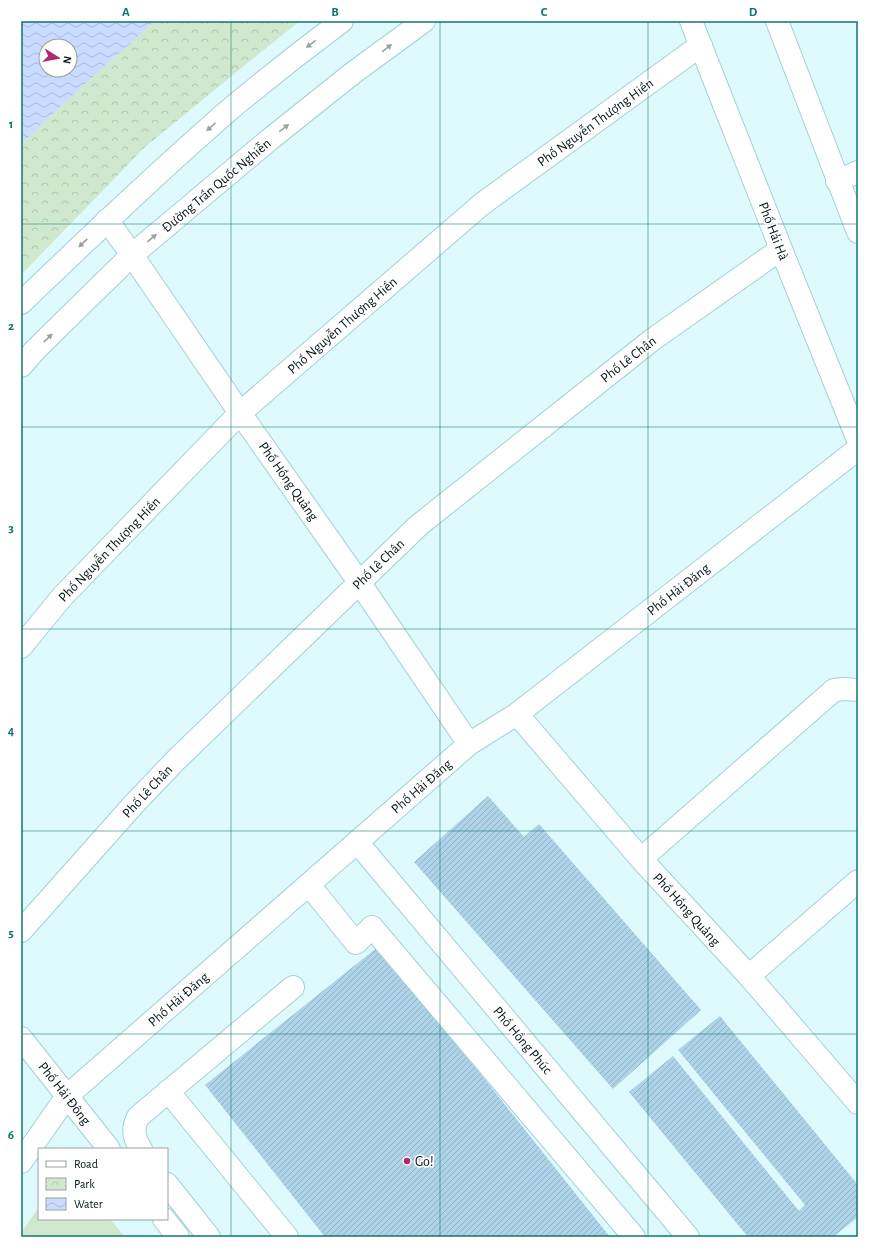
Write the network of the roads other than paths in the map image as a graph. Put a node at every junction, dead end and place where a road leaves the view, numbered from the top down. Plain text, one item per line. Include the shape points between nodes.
1 (342, 21) edge
2 (424, 21) edge
3 (691, 21) edge
4 (777, 21) edge
5 (701, 45) junction
6 (858, 172) edge
7 (837, 181) junction
8 (107, 220) junction
9 (858, 232) edge
10 (781, 249) junction
11 (132, 255) junction
12 (21, 303) edge
13 (21, 366) edge
14 (240, 413) junction
15 (858, 440) edge
16 (858, 449) edge
17 (360, 582) junction
18 (21, 647) edge
19 (858, 690) edge
20 (518, 714) junction
21 (469, 744) junction
22 (357, 842) junction
23 (641, 859) junction
24 (858, 881) edge
25 (309, 885) junction
26 (21, 931) edge
27 (748, 976) junction
28 (293, 987) dead end
29 (21, 1038) edge
30 (168, 1091) junction
31 (67, 1096) junction
32 (857, 1099) edge
33 (108, 1148) edge
34 (140, 1148) edge
35 (21, 1162) edge
36 (168, 1185) edge
37 (165, 1220) edge
38 (178, 1237) edge
39 (209, 1237) edge
40 (287, 1237) edge
41 (634, 1237) edge
42 (688, 1237) edge

1 -> 8 street via 229,111
11 -> 2 street, Đường Trần Quốc Nghiễn via 269,140
3 - 5 street, Phố Hải Hà
4 - 7 street
5 - 10 street, Phố Hải Hà
5 - 14 street, Phố Nguyễn Thượng Hiền via 482,204
6 - 7 street
7 - 9 street
8 - 11 street, Phố Hồng Quảng
8 -> 12 street
10 - 15 street, Phố Hải Hà
10 - 17 street, Phố Lê Chân via 640,349 419,525
13 -> 11 street, Đường Trần Quốc Nghiễn
11 - 14 street, Phố Hồng Quảng
14 - 17 street, Phố Hồng Quảng
14 - 18 street, Phố Nguyễn Thượng Hiền via 62,597
16 - 20 street, Phố Hải Đăng
17 - 21 street, Phố Hồng Quảng
17 - 26 street, Phố Lê Chân via 176,760
19 - 23 street via 834,690
20 - 21 street, Phố Hải Đăng
20 - 23 street, Phố Hồng Quảng
21 - 22 street, Phố Hải Đăng
22 - 25 street, Phố Hải Đăng
22 - 42 street, Phố Hồng Phúc
23 - 27 street, Phố Hồng Quảng
24 - 27 street
25 - 31 street, Phố Hải Đăng
25 - 41 street via 356,943 372,927
27 - 32 street, Phố Hồng Quảng
28 - 30 street
29 - 31 street, Phố Hải Đông
30 - 34 street via 138,1117 134,1124 136,1142
30 - 40 street
31 - 33 street, Phố Hải Đông
31 - 35 street, Phố Hải Đăng
36 - 39 street
37 - 38 street

